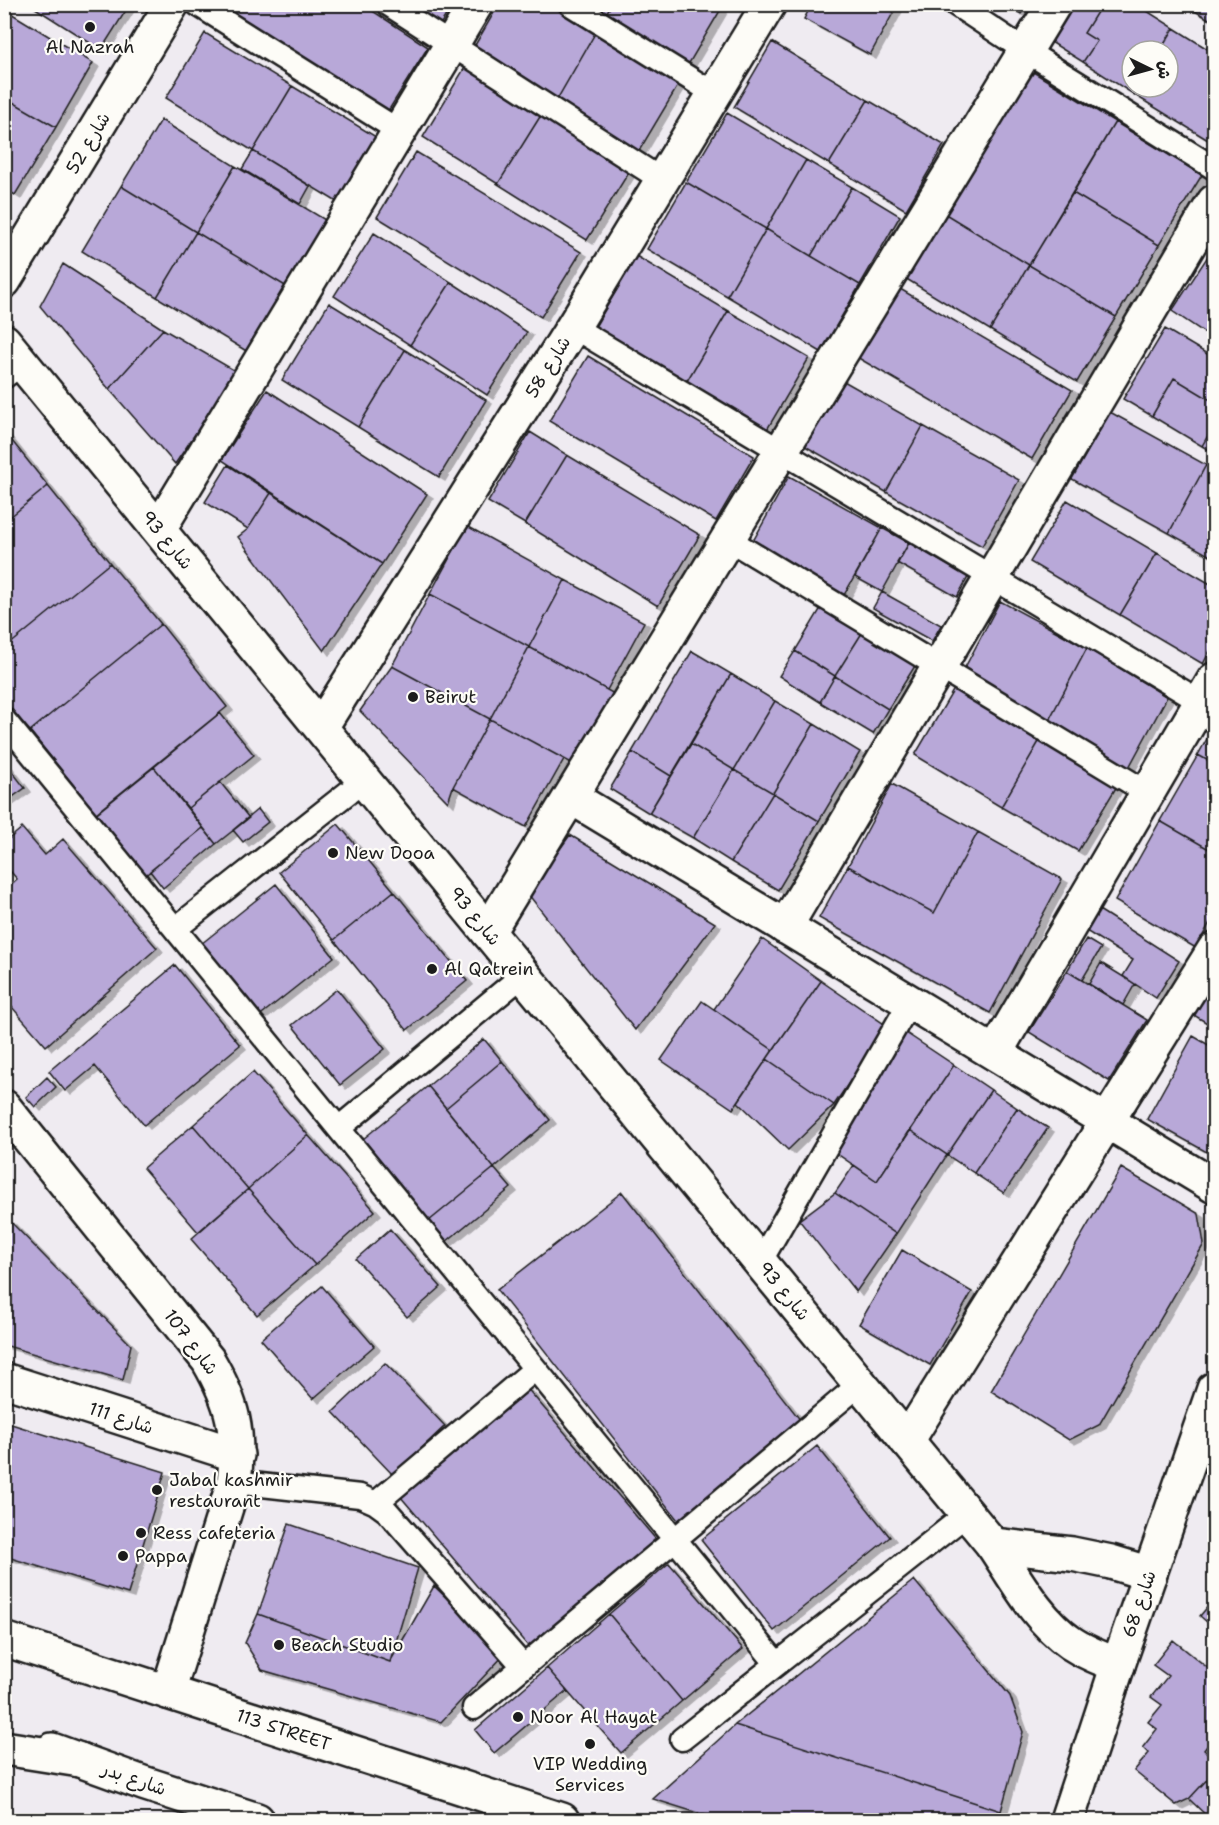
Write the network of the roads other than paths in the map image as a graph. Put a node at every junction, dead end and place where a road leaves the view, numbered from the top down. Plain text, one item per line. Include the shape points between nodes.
1 (172, 4) edge
2 (197, 4) edge
3 (388, 4) edge
4 (476, 4) edge
5 (570, 4) edge
6 (769, 4) edge
7 (955, 4) edge
8 (1054, 4) edge
9 (451, 45) junction
10 (1026, 51) junction
11 (715, 94) junction
12 (399, 131) junction
13 (1215, 168) edge
14 (662, 180) junction
15 (1215, 202) edge
16 (4, 281) edge
17 (573, 327) junction
18 (11, 360) edge
19 (782, 452) junction
20 (159, 529) junction
21 (728, 539) junction
22 (992, 578) junction
23 (939, 666) junction
24 (1208, 691) edge
25 (4, 720) edge
26 (321, 727) junction
27 (364, 780) junction
28 (1148, 793) junction
29 (571, 797) junction
30 (785, 927) junction
31 (175, 929) junction
32 (488, 932) junction
33 (1215, 951) edge
34 (523, 975) junction
35 (910, 1002) junction
36 (994, 1053) junction
37 (4, 1107) edge
38 (1108, 1121) junction
39 (339, 1128) junction
40 (1215, 1186) edge
41 (760, 1262) junction
42 (535, 1369) junction
43 (4, 1380) edge
44 (860, 1384) junction
45 (1215, 1389) edge
46 (907, 1441) junction
47 (1205, 1449) edge
48 (236, 1468) junction
49 (376, 1503) junction
50 (967, 1514) junction
51 (675, 1539) junction
52 (993, 1545) junction
53 (1150, 1574) junction
54 (4, 1639) edge
55 (777, 1664) junction
56 (1118, 1665) junction
57 (523, 1666) junction
58 (168, 1692) junction
59 (474, 1708) dead end
60 (4, 1732) edge
61 (682, 1739) dead end
62 (4, 1748) edge
63 (80, 1760) junction
64 (257, 1821) edge
65 (562, 1821) edge
66 (1067, 1821) edge

1 - 16 street, شارع 52
2 - 12 lane
3 - 9 lane
4 - 9 street
5 - 11 lane
6 - 11 street, شارع 58
7 - 10 lane
8 - 10 street
9 - 12 street
9 - 14 lane
10 - 13 lane
10 - 19 street
11 - 14 street, شارع 58
12 - 20 street
14 - 17 street, شارع 58
15 - 22 street
17 - 19 lane
17 - 26 street, شارع 58
18 - 20 street, شارع 93
19 - 21 street
19 - 22 lane
20 - 26 street, شارع 93
21 - 23 lane
21 - 29 street
22 - 23 street
22 - 24 lane
23 - 28 lane
23 - 30 street
24 - 28 street
25 - 31 lane
26 - 27 street, شارع 93
27 - 31 lane
27 - 32 street, شارع 93
28 - 36 street
29 - 30 street
29 - 32 street
30 - 35 street
31 - 39 lane
32 - 34 street, شارع 93
33 - 38 street
34 - 39 lane
34 - 41 street, شارع 93
35 - 36 street
35 - 41 lane
36 - 38 street
37 - 48 street, شارع 107 via 208,1360 230,1405 236,1430
38 - 40 street
38 - 46 street
39 - 42 lane
41 - 44 street, شارع 93
42 - 49 lane
42 - 51 lane
43 - 48 street, شارع 111
44 - 46 street, شارع 93
44 - 51 lane
45 - 47 street, شارع 68
46 - 50 street, شارع 93
47 - 53 street, شارع 68
48 - 49 lane
48 - 58 street, شارع 107
49 - 57 lane
50 - 52 street, شارع 93
50 - 55 lane
51 - 55 lane
51 - 57 lane
52 - 53 street via 1072,1554
52 - 56 street, شارع 93 via 1051,1626 1093,1656
53 - 56 street, شارع 68
54 - 58 street, 113 STREET
55 - 61 lane
56 - 66 street, شارع 68
57 - 59 lane
58 - 65 street, 113 STREET
60 - 63 street, شارع بدر
62 - 63 street, شارع بدر
63 - 64 street, شارع بدر

